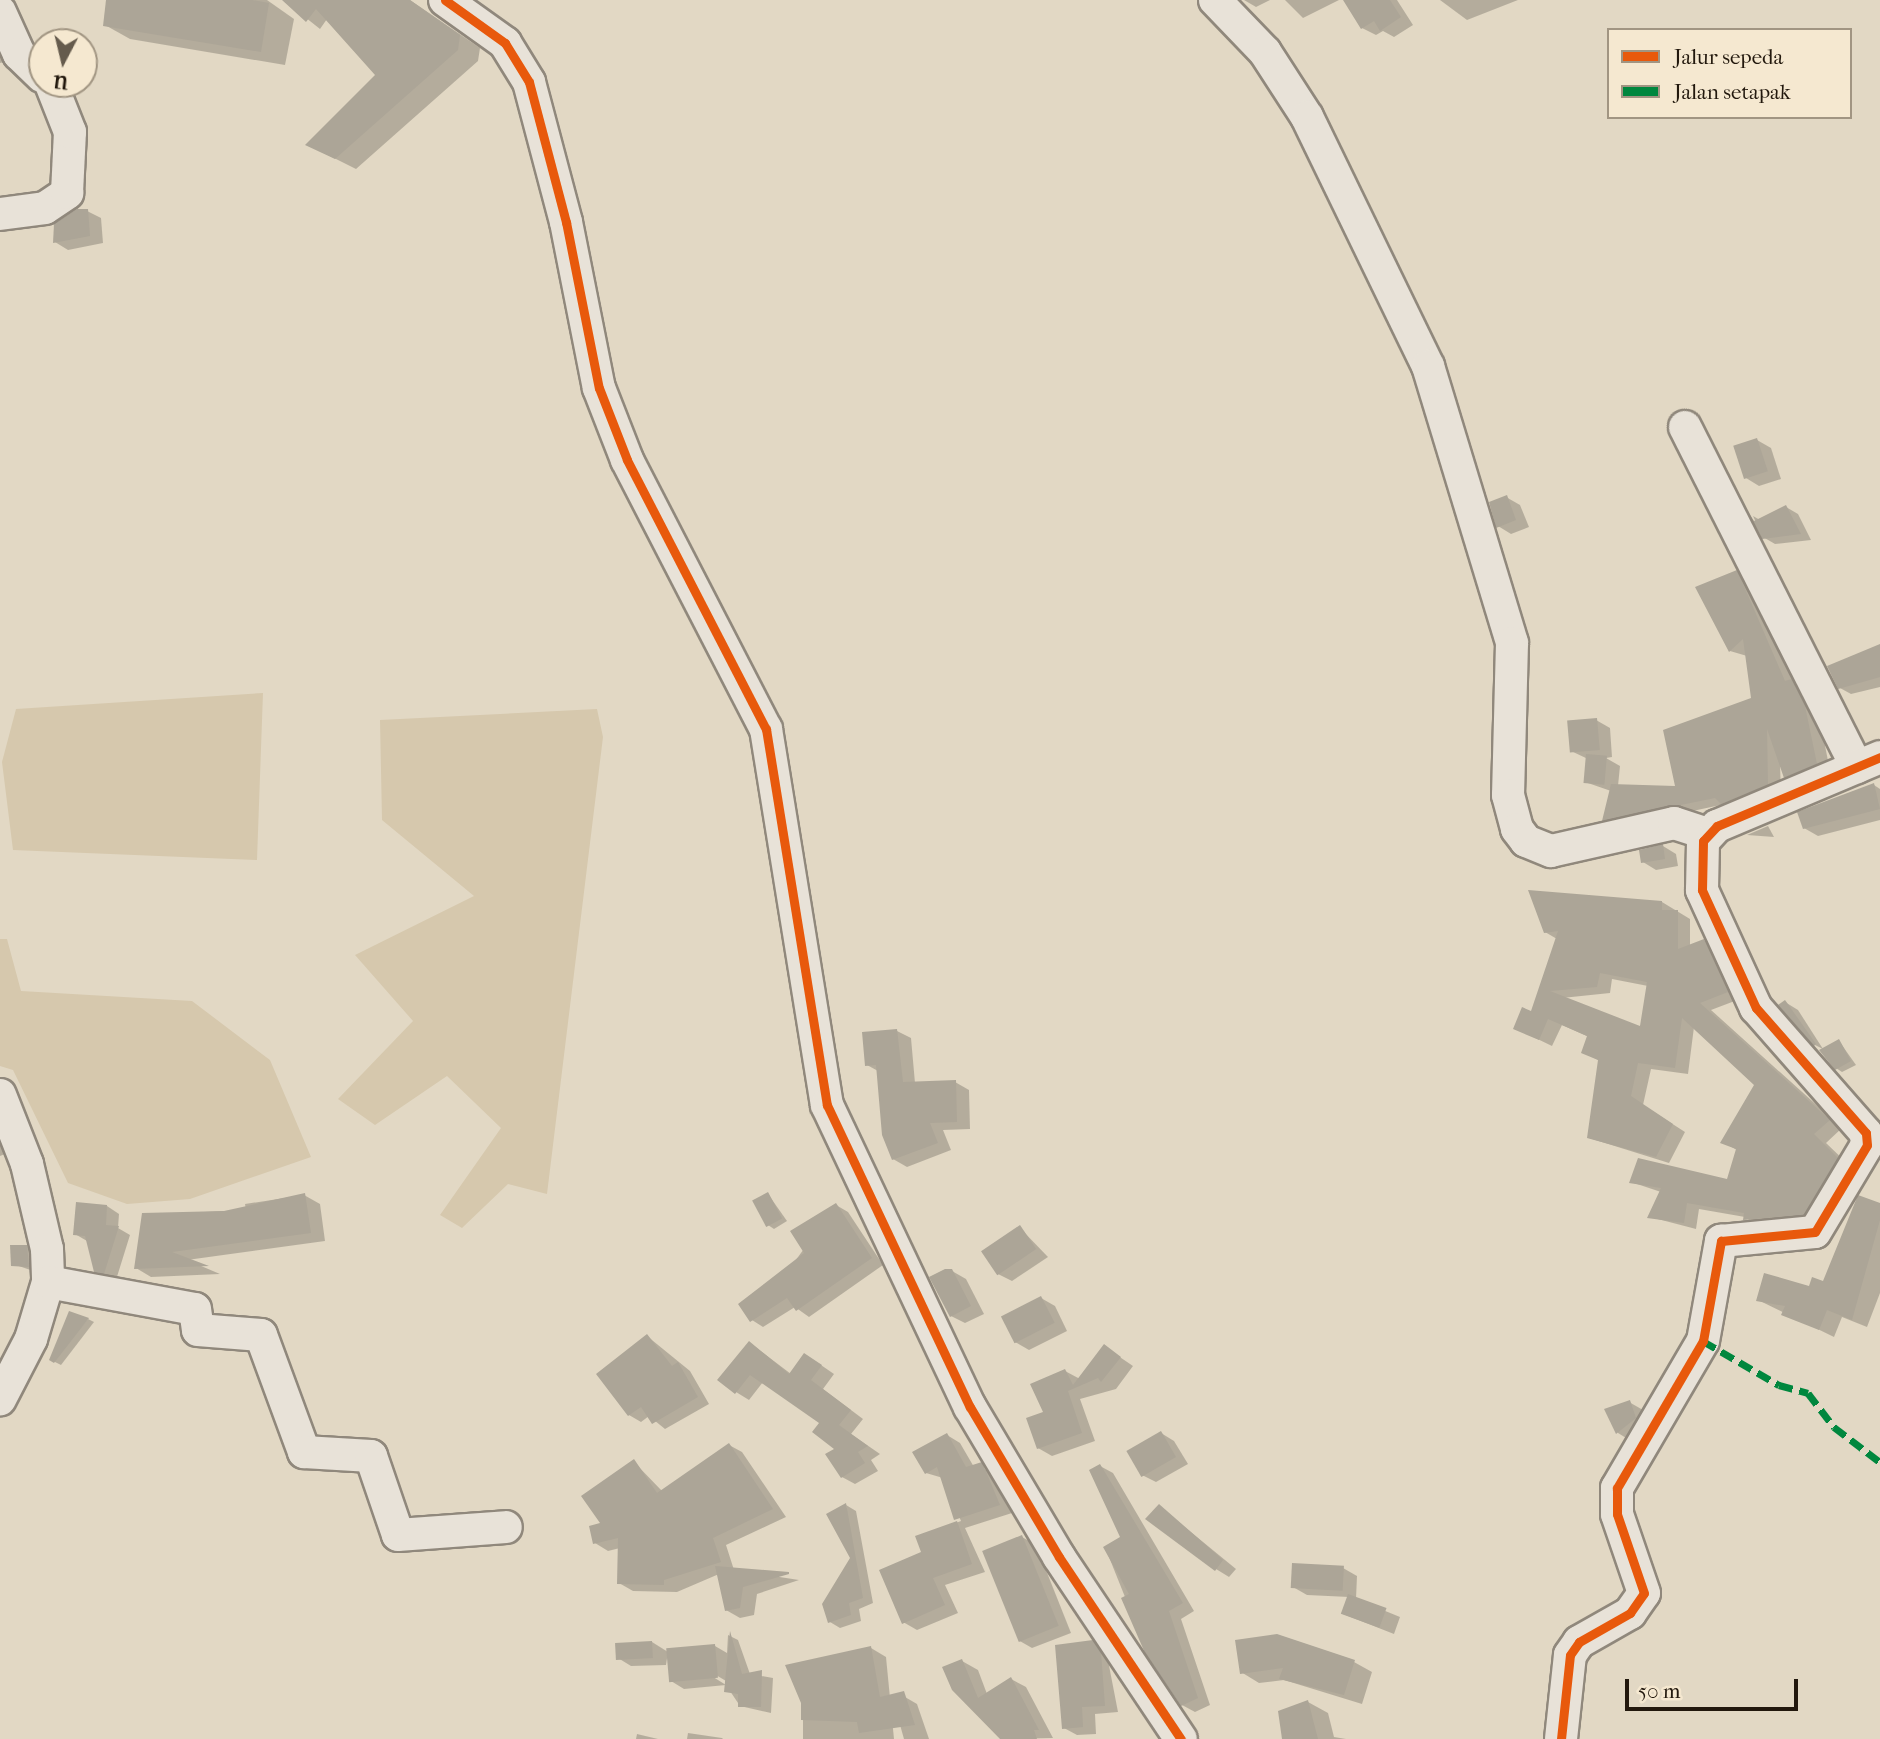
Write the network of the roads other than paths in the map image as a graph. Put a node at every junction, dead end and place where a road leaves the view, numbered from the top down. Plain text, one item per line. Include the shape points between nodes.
1 (445, 0) edge
2 (1214, 0) edge
3 (0, 12) edge
4 (28, 63) edge
5 (57, 98) edge
6 (0, 214) edge
7 (1685, 427) dead end
8 (1869, 762) edge
9 (1708, 834) junction
10 (0, 1095) edge
11 (48, 1282) junction
12 (0, 1399) edge
13 (506, 1527) dead end
14 (1181, 1739) edge
15 (1561, 1739) edge

1 - 14 street via 505,43 529,82 603,400 627,460 766,729 827,1105 970,1407 1059,1558
2 - 9 street via 1265,52 1307,117 1427,366 1511,643 1508,795 1517,829 1526,841 1551,851 1674,823
3 - 4 street via 19,54
5 - 6 street via 71,132 67,194 45,208
7 - 8 street
8 - 9 street
9 - 15 street via 1701,850 1702,890 1755,1008 1866,1133 1867,1145 1815,1232 1721,1241 1703,1341 1617,1488 1617,1514 1644,1593 1630,1613 1579,1642 1570,1655
10 - 11 street via 27,1164 47,1249
11 - 12 street via 32,1339
11 - 13 street via 195,1309 198,1330 261,1335 301,1439 371,1456 401,1536

